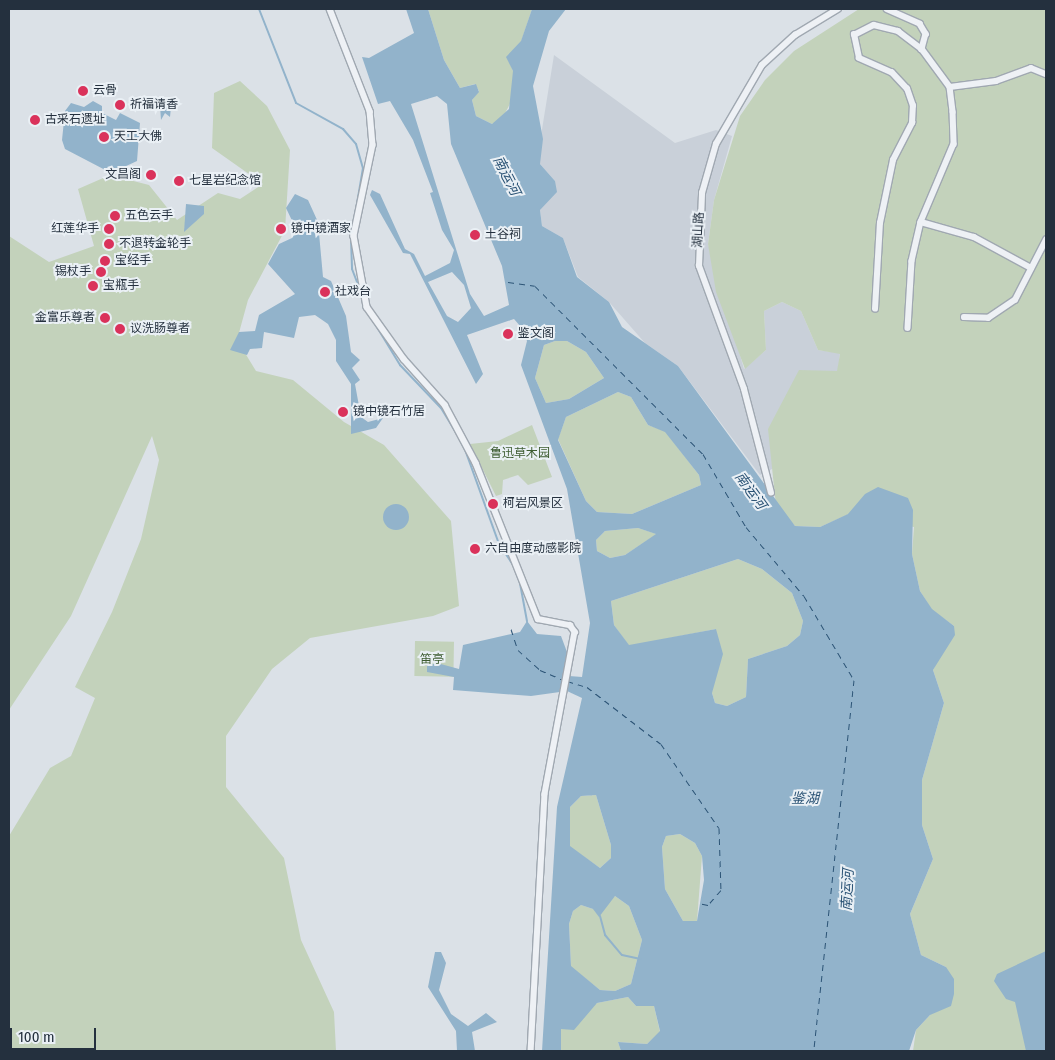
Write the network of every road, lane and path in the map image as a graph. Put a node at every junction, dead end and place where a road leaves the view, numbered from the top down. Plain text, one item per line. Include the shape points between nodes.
1 (330, 9) edge
2 (838, 9) edge
3 (887, 9) edge
4 (922, 49) junction
5 (1028, 62) dead end
6 (1031, 68) junction
7 (1046, 74) edge
8 (950, 87) junction
9 (921, 222) junction
10 (1046, 240) edge
11 (1031, 268) junction
12 (875, 309) dead end
13 (964, 317) dead end
14 (908, 328) dead end
15 (771, 493) dead end
16 (531, 1051) edge

1 - 16 street via 370,111 372,145 354,236 368,307 404,359 445,405 476,463 538,620 570,625 575,632 566,695 545,794
2 - 15 street, 湖山路 via 795,35 762,65 716,144 700,208 698,241 705,290 744,389
3 - 4 street via 920,24 926,34
4 - 8 street
4 - 12 street via 898,31 874,25 854,35 859,58 892,73 907,89 913,106 912,123 893,160 880,222
5 - 6 street
6 - 7 street
6 - 8 street via 996,81
8 - 9 street via 954,144
9 - 11 street via 974,237
9 - 14 street via 912,261
10 - 11 street
11 - 13 street via 1015,300 988,318

